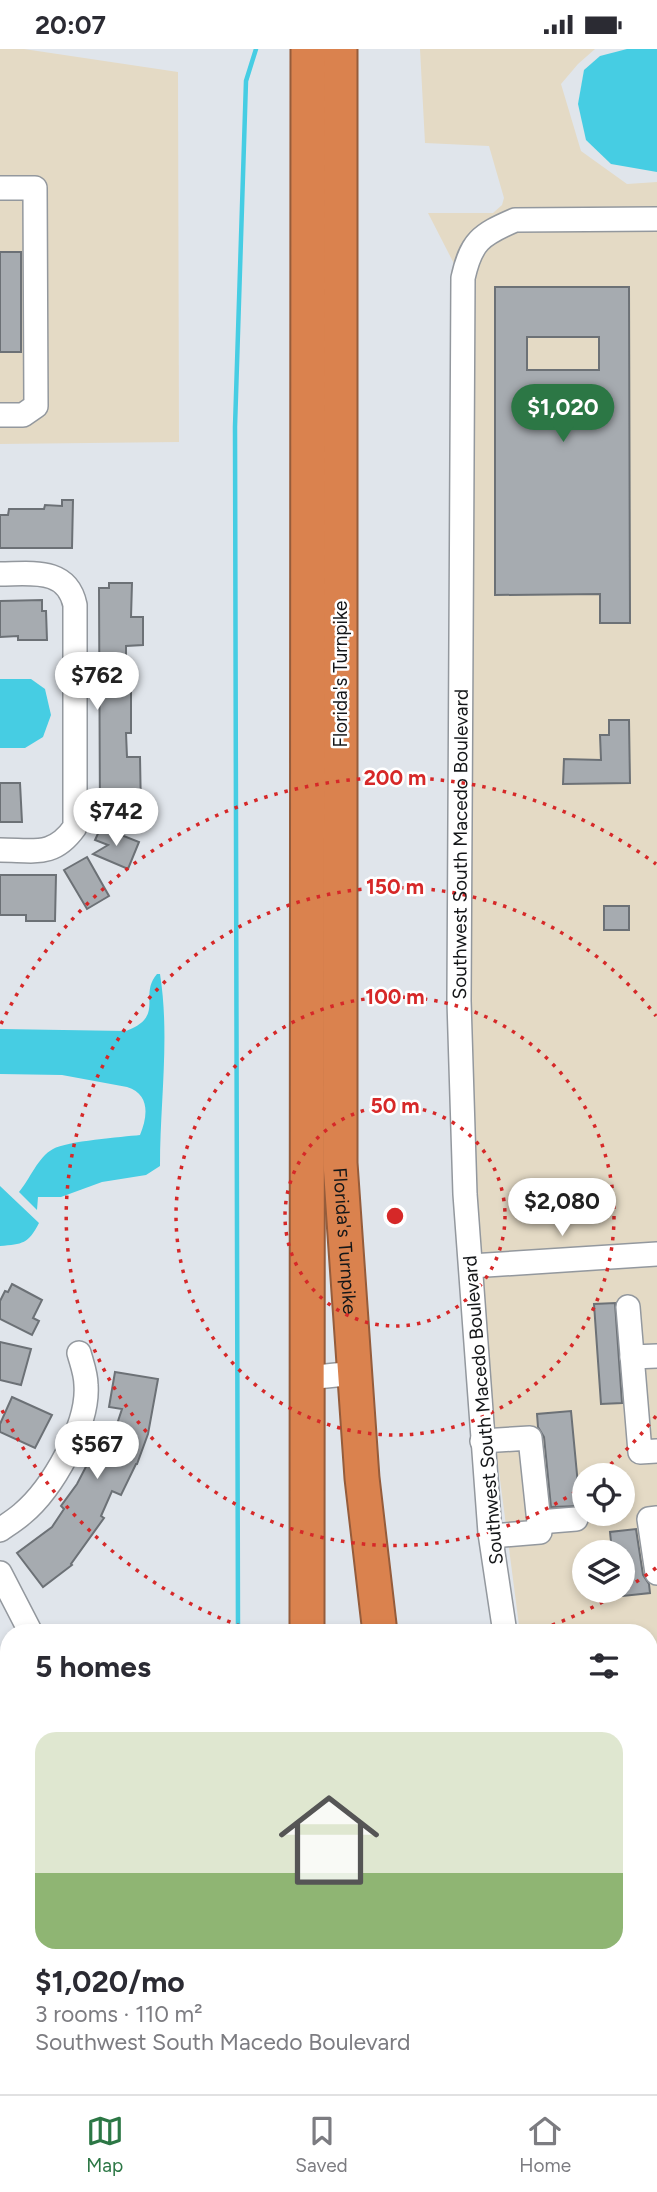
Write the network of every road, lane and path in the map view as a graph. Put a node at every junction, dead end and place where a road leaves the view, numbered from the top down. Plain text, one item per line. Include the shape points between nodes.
1 (308, 49) edge
2 (340, 49) edge
3 (0, 188) edge
4 (657, 219) edge
5 (0, 415) edge
6 (0, 574) edge
7 (0, 850) edge
8 (657, 1254) edge
9 (471, 1266) junction
10 (628, 1307) dead end
11 (79, 1353) dead end
12 (657, 1356) edge
13 (632, 1357) junction
14 (355, 1373) junction
15 (307, 1378) junction
16 (482, 1441) junction
17 (657, 1451) edge
18 (657, 1518) edge
19 (572, 1519) edge
20 (539, 1522) junction
21 (0, 1530) edge
22 (491, 1537) junction
23 (0, 1573) edge
24 (657, 1573) edge
25 (26, 1624) edge
26 (307, 1624) edge
27 (379, 1624) edge
28 (504, 1624) edge

1 - 15 highway, Florida's Turnpike
2 - 14 highway, Florida's Turnpike via 340,1163
3 - 5 street via 35,188 37,220 36,406 23,415
4 - 9 street, Southwest South Macedo Boulevard via 515,220 479,240 468,255 463,278 459,1001
6 - 7 street via 58,578 72,591 75,827 64,842 46,850
8 - 9 street
9 - 16 street, Southwest South Macedo Boulevard
10 - 13 street
11 - 21 street via 86,1399 76,1434 51,1480 24,1513
12 - 13 street
13 - 17 street via 640,1452
14 - 15 street
14 - 27 highway, Florida's Turnpike
15 - 26 highway, Florida's Turnpike
16 - 20 street via 530,1438
16 - 22 street, Southwest South Macedo Boulevard
18 - 24 street via 649,1519
19 - 20 street
20 - 22 street via 540,1532
22 - 28 street, Southwest South Macedo Boulevard
23 - 25 street

